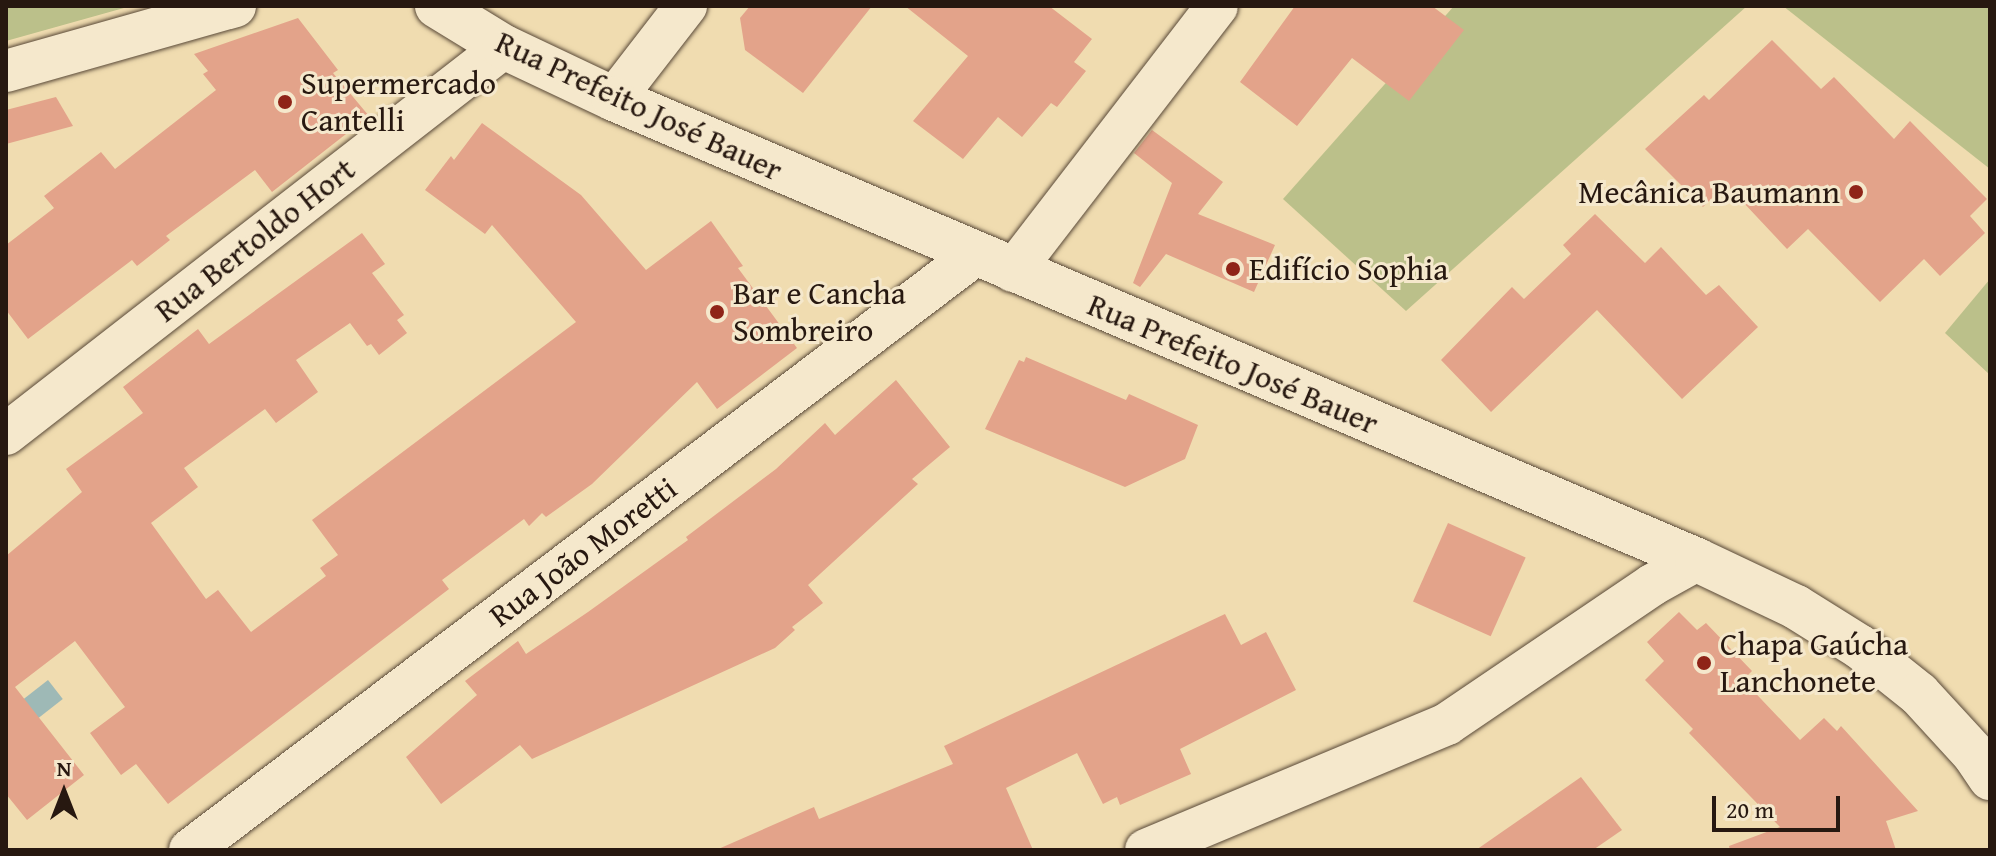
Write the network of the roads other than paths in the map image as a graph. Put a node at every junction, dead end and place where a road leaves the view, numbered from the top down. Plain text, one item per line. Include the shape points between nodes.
1 (235, 6) edge
2 (437, 6) edge
3 (686, 6) edge
4 (1217, 6) edge
5 (504, 47) junction
6 (6, 71) edge
7 (614, 99) junction
8 (994, 262) junction
9 (6, 434) edge
10 (1697, 560) junction
11 (1990, 778) edge
12 (190, 850) edge
13 (1146, 850) edge

1 - 6 street
2 - 5 street, Rua Prefeito José Bauer
3 - 7 street
4 - 8 street, Rua João Moretti
5 - 7 street, Rua Prefeito José Bauer
5 - 9 street, Rua Bertoldo Hort
7 - 8 street, Rua Prefeito José Bauer
8 - 10 street, Rua Prefeito José Bauer
8 - 12 street, Rua João Moretti
10 - 11 street, Rua Prefeito José Bauer via 1796,607 1860,647 1919,694
10 - 13 street via 1447,724

